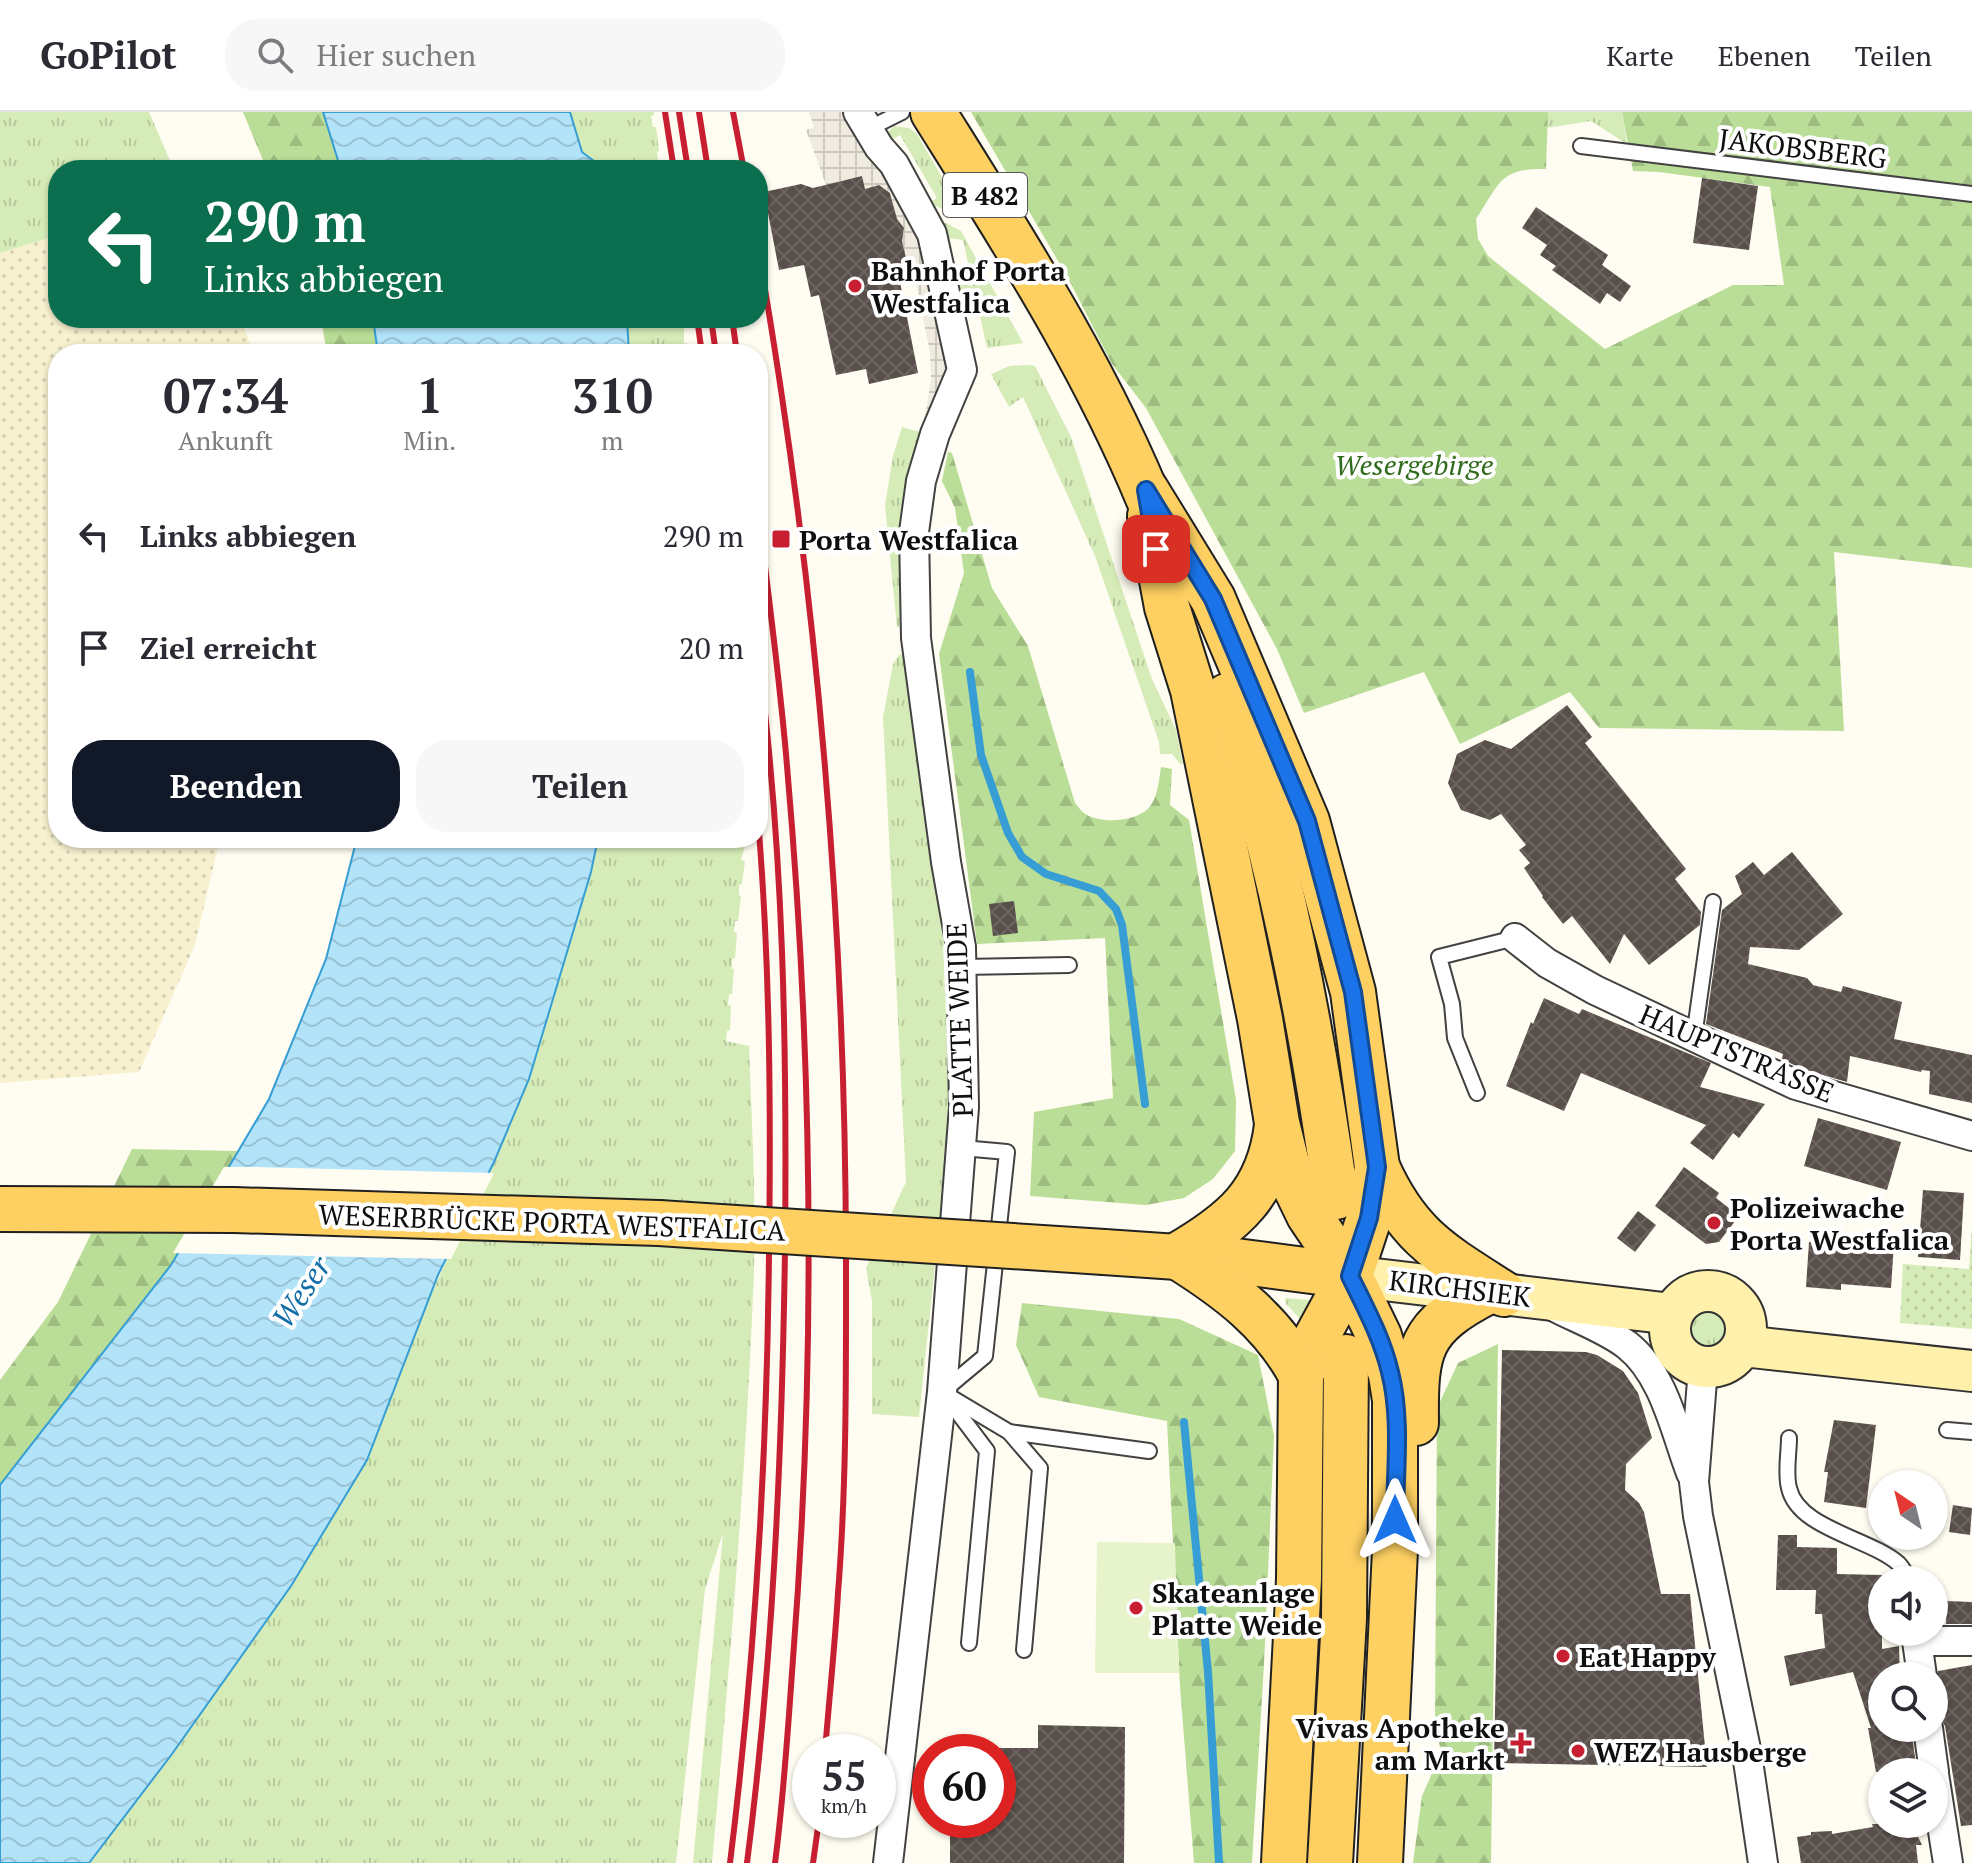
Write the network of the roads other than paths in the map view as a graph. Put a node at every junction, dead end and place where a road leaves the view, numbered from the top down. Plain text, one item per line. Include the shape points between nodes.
1 (902, 112) edge
2 (933, 112) edge
3 (863, 120) edge
4 (1581, 146) dead end
5 (1972, 194) edge
6 (1146, 490) junction
7 (1713, 902) dead end
8 (1515, 938) joint
9 (962, 957) junction
10 (1069, 965) dead end
11 (1694, 1037) junction
12 (1477, 1093) dead end
13 (1277, 1123) junction
14 (1972, 1136) edge
15 (962, 1148) junction
16 (1377, 1167) junction
17 (1336, 1197) dead end
18 (0, 1209) edge
19 (1104, 1252) joint
20 (1176, 1256) junction
21 (1350, 1276) junction
22 (1509, 1294) junction
23 (1672, 1314) junction
24 (1744, 1334) junction
25 (1972, 1349) edge
26 (1346, 1357) dead end
27 (1703, 1368) junction
28 (1972, 1371) edge
29 (1301, 1375) junction
30 (942, 1392) junction
31 (1947, 1430) dead end
32 (1009, 1432) junction
33 (1972, 1432) edge
34 (1789, 1438) dead end
35 (1149, 1451) dead end
36 (1694, 1482) junction
37 (1395, 1550) junction
38 (1901, 1566) edge
39 (1948, 1639) edge
40 (1972, 1641) edge
41 (969, 1643) dead end
42 (1024, 1650) dead end
43 (1944, 1838) edge
44 (888, 1863) edge
45 (1284, 1863) edge
46 (1330, 1863) edge
47 (1380, 1863) edge
48 (1763, 1863) edge
49 (1948, 1863) edge

1 - 3 lane
2 - 6 main road, B 482 via 1037,278 1116,420
3 - 9 street, PLATTE WEIDE via 932,234 962,370 921,481 914,532 916,638
4 - 5 lane, JAKOBSBERG
6 - 13 main road via 1167,607 1193,690
6 - 16 main road via 1213,599 1307,821 1353,992
6 - 17 main road, B 482 via 1228,698 1269,837 1305,1002
7 - 11 lane
8 - 11 street, HAUPTSTRASSE via 1595,990
8 - 12 lane via 1439,957 1455,1038
9 - 10 lane
9 - 15 street, PLATTE WEIDE
11 - 14 street, HAUPTSTRASSE via 1796,1085
13 - 20 main road via 1269,1166 1246,1206
13 - 21 main road via 1300,1200
15 - 30 street, PLATTE WEIDE
15 - 30 lane via 1007,1152 985,1356
16 - 21 main road via 1369,1218
16 - 22 main road via 1417,1233
18 - 19 main road, WESERBRÜCKE PORTA WESTFALICA, bridge via 659,1223
19 - 20 main road, KIRCHSIEK
20 - 21 main road, KIRCHSIEK
20 - 29 main road via 1258,1315
21 - 22 main road, KIRCHSIEK
21 - 29 main road
21 - 37 main road via 1391,1375
22 - 23 main road, KIRCHSIEK
22 - 36 street via 1625,1343 1647,1366
22 - 37 main road via 1450,1314 1422,1348 1416,1391 1416,1481
23 - 24 main road via 1690,1295 1714,1292 1735,1302
23 - 27 main road via 1674,1348 1691,1365
24 - 25 main road via 1906,1338
24 - 27 main road via 1726,1363
24 - 28 main road
26 - 46 main road via 1344,1619
27 - 36 street
29 - 45 main road via 1299,1579
30 - 32 lane
30 - 41 lane via 987,1451
30 - 44 street, PLATTE WEIDE
31 - 33 lane
32 - 35 lane
32 - 42 lane via 1040,1468
34 - 38 lane via 1788,1487 1796,1506
36 - 48 street
37 - 47 main road
39 - 40 street
43 - 49 street

